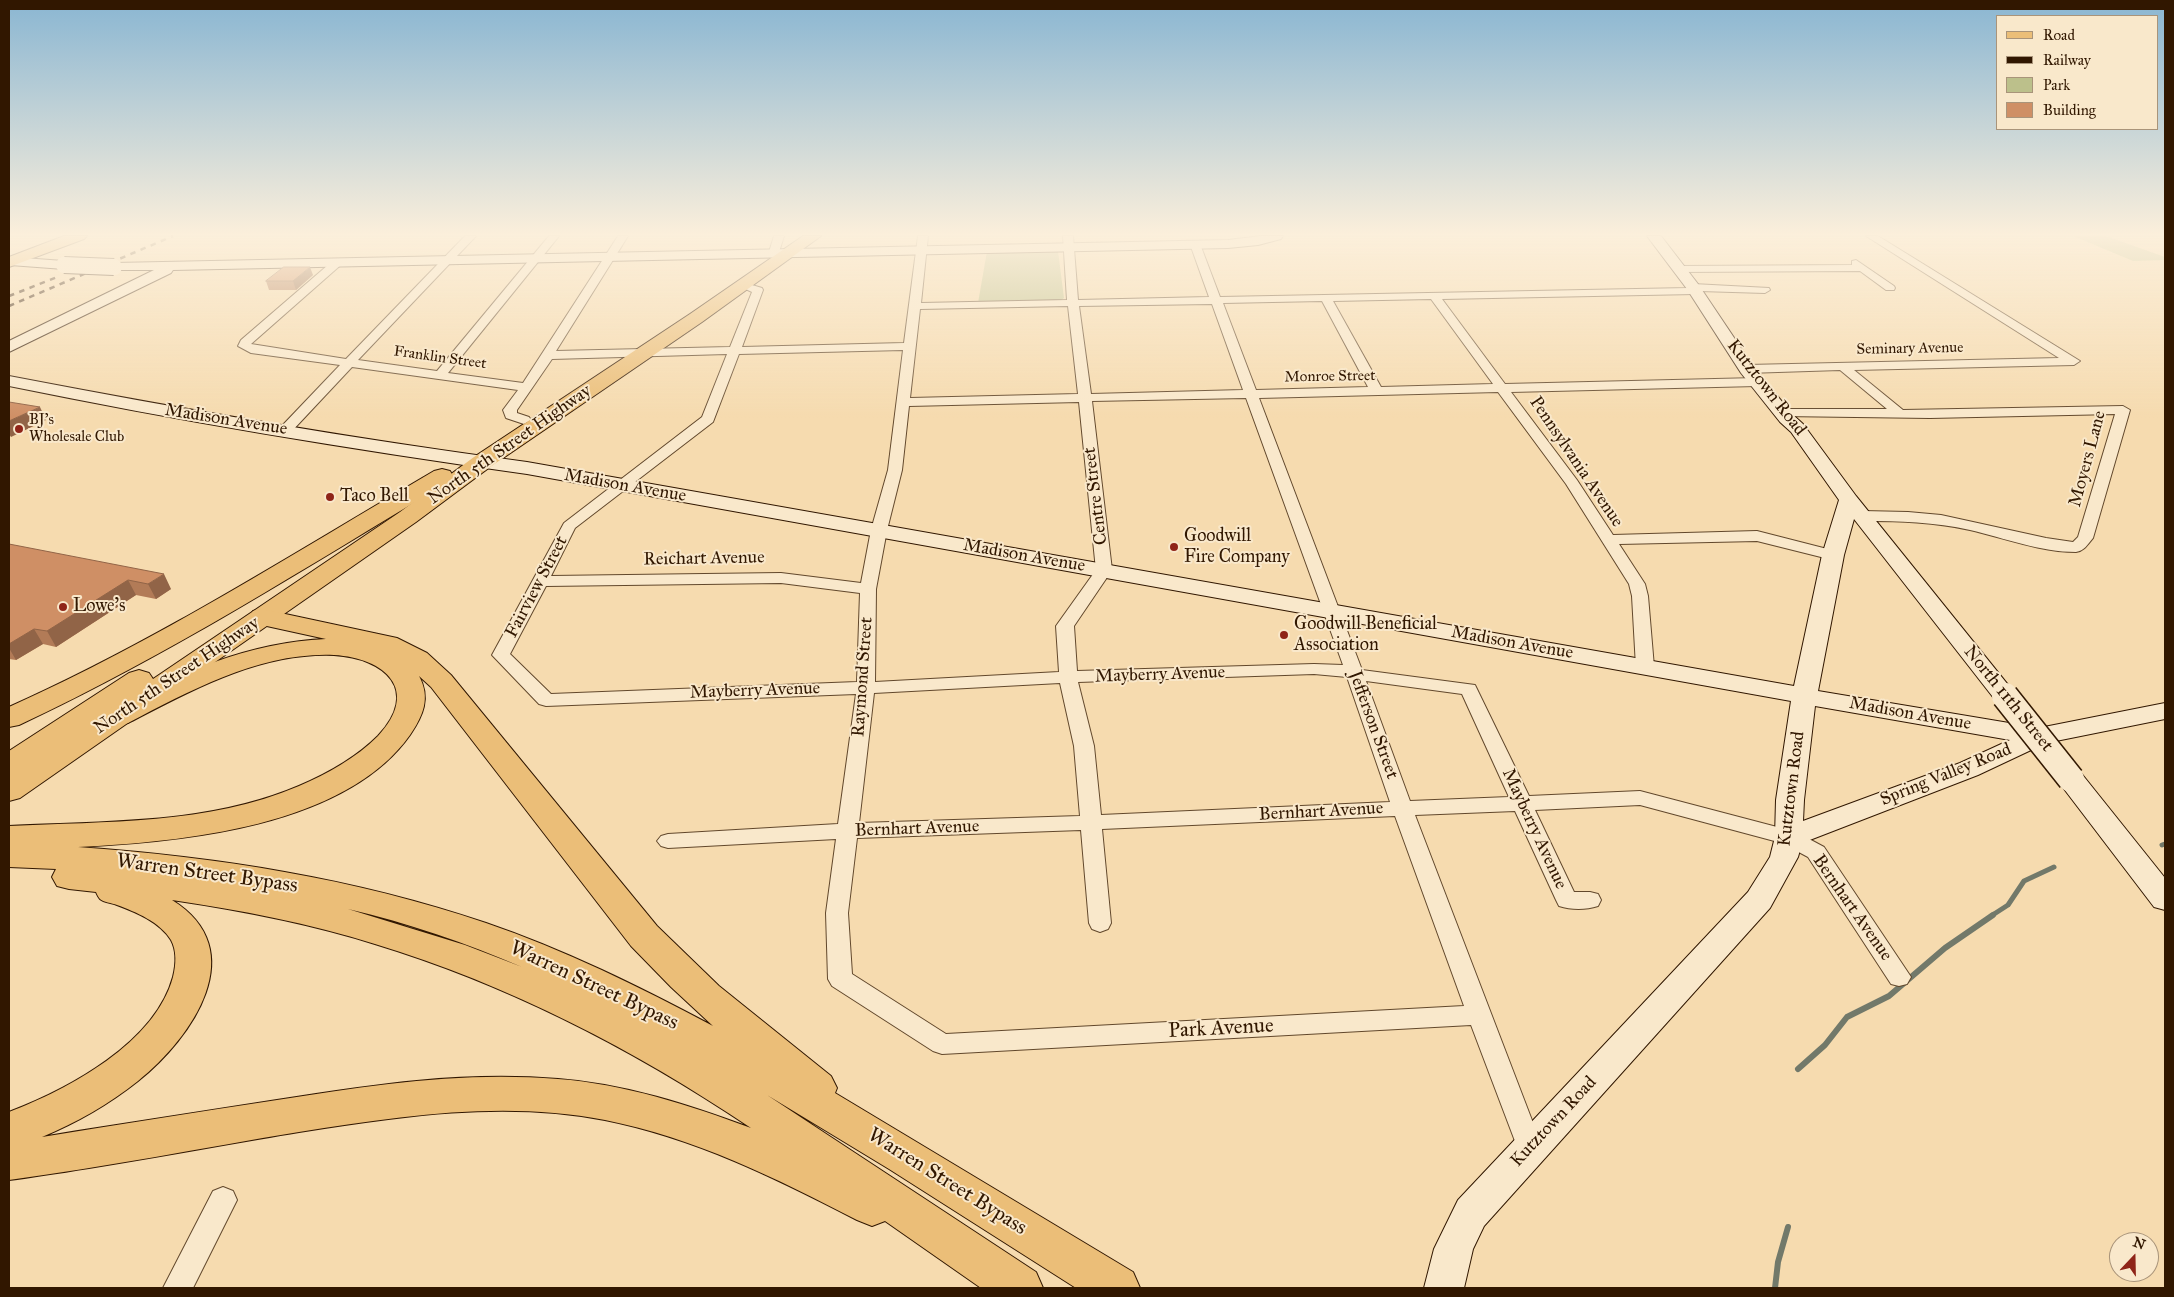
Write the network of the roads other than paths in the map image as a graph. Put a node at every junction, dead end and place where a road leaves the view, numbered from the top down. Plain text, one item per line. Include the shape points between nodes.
1 (1434, 296) edge
2 (112, 297) edge
3 (298, 297) edge
4 (413, 297) edge
5 (504, 297) edge
6 (585, 297) edge
7 (707, 297) edge
8 (725, 297) edge
9 (755, 297) edge
10 (916, 297) edge
11 (1072, 297) edge
12 (1213, 297) edge
13 (1406, 297) edge
14 (1699, 297) edge
15 (1969, 297) edge
16 (1326, 298) junction
17 (1214, 300) junction
18 (1072, 303) junction
19 (915, 306) junction
20 (910, 346) junction
21 (9, 347) edge
22 (734, 350) junction
23 (625, 352) junction
24 (645, 352) junction
25 (548, 355) junction
26 (349, 362) junction
27 (1843, 366) junction
28 (440, 375) junction
29 (1752, 375) junction
30 (9, 381) edge
31 (526, 387) junction
32 (1502, 388) junction
33 (1377, 392) junction
34 (1250, 395) junction
35 (1083, 398) junction
36 (903, 402) junction
37 (1781, 412) junction
38 (1900, 414) junction
39 (524, 420) junction
40 (286, 429) junction
41 (474, 461) junction
42 (442, 476) junction
43 (620, 486) junction
44 (1856, 508) junction
45 (879, 530) junction
46 (1607, 540) junction
47 (1833, 555) junction
48 (1104, 570) junction
49 (540, 581) junction
50 (868, 589) junction
51 (1331, 611) junction
52 (262, 617) junction
53 (228, 619) junction
54 (1645, 667) junction
55 (1355, 674) junction
56 (1068, 677) junction
57 (866, 687) junction
58 (1804, 696) junction
59 (595, 698) joint
60 (2165, 711) edge
61 (118, 716) junction
62 (9, 718) edge
63 (2039, 736) junction
64 (9, 765) edge
65 (9, 790) edge
66 (1523, 803) junction
67 (1402, 808) junction
68 (1092, 822) junction
69 (848, 831) junction
70 (1789, 836) junction
71 (9, 838) edge
72 (668, 841) dead end
73 (9, 855) edge
74 (9, 873) edge
75 (51, 875) junction
76 (2165, 899) edge
77 (1590, 900) dead end
78 (1100, 923) dead end
79 (1899, 977) dead end
80 (1479, 1015) junction
81 (963, 1043) joint
82 (9, 1131) edge
83 (884, 1142) junction
84 (1530, 1148) junction
85 (9, 1161) edge
86 (223, 1200) dead end
87 (971, 1256) junction
88 (178, 1288) edge
89 (1020, 1288) edge
90 (1117, 1288) edge
91 (1444, 1288) edge

1 - 32 street, Pennsylvania Avenue
2 - 21 street
3 - 26 street, Franklin Street via 244,346
4 - 26 street
5 - 28 street
6 - 25 street
7 - 23 main road, North 5th Street Highway
8 - 24 main road, North 5th Street Highway
9 - 22 street, Fairview Street
10 - 19 street, Raymond Street
11 - 18 street, Centre Street
12 - 17 street, Jefferson Street
13 - 16 street
14 - 29 street, Kutztown Road
15 - 27 street, Seminary Avenue via 2074,361
16 - 17 street
16 - 33 street
17 - 18 street
17 - 34 street, Jefferson Street
18 - 19 street
18 - 35 street, Centre Street
19 - 20 street, Raymond Street
20 - 22 street
20 - 36 street, Raymond Street
22 - 24 street
22 - 43 street, Fairview Street via 705,423
23 - 24 street
23 - 25 street
23 - 39 main road, North 5th Street Highway
24 - 41 main road, North 5th Street Highway
25 - 31 street
26 - 28 street, Franklin Street
26 - 40 street
27 - 29 street, Seminary Avenue
27 - 38 street
28 - 31 street, Franklin Street
29 - 32 street, Monroe Street
29 - 37 street, Kutztown Road
30 - 40 street, Madison Avenue
31 - 39 street via 509,412
32 - 33 street, Monroe Street
32 - 46 street, Pennsylvania Avenue via 1572,483
33 - 34 street, Monroe Street
34 - 35 street, Monroe Street
34 - 51 street, Jefferson Street
35 - 36 street, Monroe Street
35 - 48 street, Centre Street
36 - 45 street, Raymond Street via 894,470
37 - 38 street, Moyers Lane
37 - 44 street, Kutztown Road via 1797,428
38 - 44 street, Moyers Lane via 2123,410 2086,538 2077,547 2049,544 1937,519
39 - 41 main road, North 5th Street Highway
40 - 41 street, Madison Avenue
41 - 42 main road, North 5th Street Highway
41 - 43 street, Madison Avenue
41 - 52 main road, North 5th Street Highway via 408,516
42 - 53 main road, North 5th Street Highway
42 - 62 main road via 150,649
43 - 45 street, Madison Avenue
43 - 49 street, Fairview Street via 569,526
44 - 47 street, Kutztown Road
44 - 76 street, North 11th Street, bridge
45 - 48 street, Madison Avenue
45 - 50 street, Raymond Street
46 - 47 street via 1757,536
46 - 54 street, Pennsylvania Avenue via 1637,584
47 - 58 street, Kutztown Road
48 - 51 street, Madison Avenue
48 - 56 street, Centre Street via 1065,626
49 - 50 street, Reichart Avenue via 781,578
49 - 59 street, Fairview Street via 501,655 546,700
50 - 57 street, Raymond Street
51 - 54 street, Madison Avenue
51 - 55 street, Jefferson Street
52 - 53 main road
52 - 61 main road, North 5th Street Highway
52 - 83 main road via 387,644 426,665 662,955 708,999
53 - 64 main road, North 5th Street Highway
54 - 58 street, Madison Avenue
55 - 56 street, Mayberry Avenue via 1314,669
55 - 66 street, Mayberry Avenue via 1469,689
55 - 67 street, Jefferson Street
56 - 57 street, Mayberry Avenue
56 - 68 street, Centre Street via 1084,746
57 - 59 street, Mayberry Avenue
57 - 69 street, Raymond Street
58 - 63 street, Madison Avenue
58 - 70 street, Kutztown Road via 1790,800
60 - 63 street, Spring Valley Road
61 - 65 main road, North 5th Street Highway
61 - 71 main road via 220,668 270,654 309,648 355,649 383,656 406,675 412,694 410,709 402,725 371,758 336,781 286,803 240,817 188,827
63 - 70 street, Spring Valley Road via 1969,769
66 - 67 street, Bernhart Avenue
66 - 70 street, Bernhart Avenue via 1640,798
66 - 77 street, Mayberry Avenue via 1567,900
67 - 68 street, Bernhart Avenue
67 - 80 street, Jefferson Street
68 - 69 street, Bernhart Avenue
68 - 78 street, Centre Street
69 - 72 street, Bernhart Avenue
69 - 81 street, Raymond Street via 837,913 840,979 942,1044
70 - 79 street, Bernhart Avenue via 1816,852
70 - 84 street, Kutztown Road via 1784,858 1759,900
73 - 83 main road, Warren Street Bypass via 156,864 248,876 336,894 472,932 563,968 648,1008
74 - 75 main road, Warren Street Bypass
75 - 82 main road via 131,897 168,915 193,944 194,970 191,986 172,1022 135,1059 63,1108
75 - 87 main road, Warren Street Bypass via 182,888 280,905 408,939 497,971 584,1010 683,1065 764,1115
80 - 81 street, Park Avenue
80 - 84 street, Jefferson Street
83 - 90 main road, Warren Street Bypass
84 - 91 street, Kutztown Road via 1462,1227
85 - 87 main road via 409,1097 478,1092 539,1094 634,1108 734,1139 803,1170
86 - 88 street
87 - 89 main road, Warren Street Bypass

